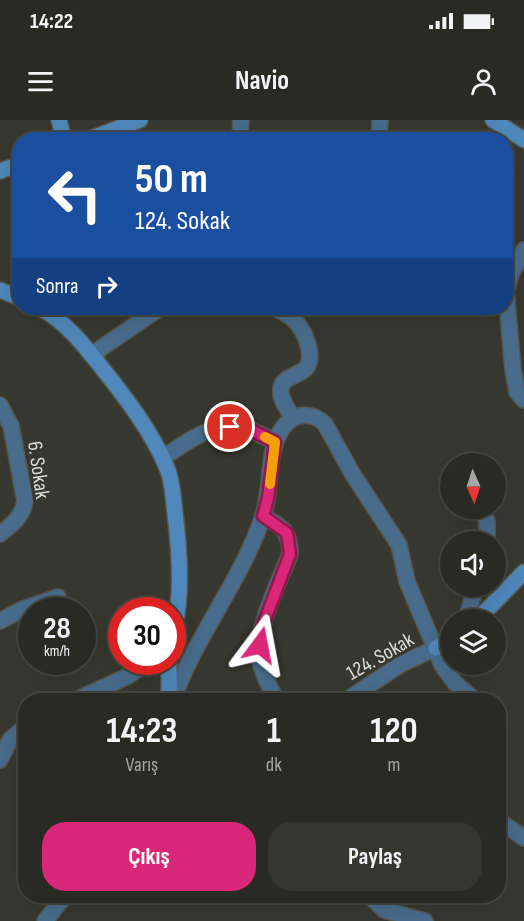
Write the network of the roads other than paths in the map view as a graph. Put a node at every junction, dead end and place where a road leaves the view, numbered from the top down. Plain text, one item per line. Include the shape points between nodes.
1 (140, 120) edge
2 (494, 120) edge
3 (108, 132) edge
4 (512, 132) edge
5 (524, 250) edge
6 (513, 270) edge
7 (51, 315) edge
8 (150, 315) edge
9 (286, 315) edge
10 (508, 315) edge
11 (92, 355) junction
12 (524, 400) edge
13 (0, 405) edge
14 (293, 418) junction
15 (275, 442) junction
16 (163, 458) junction
17 (263, 516) junction
18 (0, 534) edge
19 (524, 572) edge
20 (180, 597) edge
21 (488, 609) edge
22 (18, 612) edge
23 (0, 621) edge
24 (440, 646) edge
25 (436, 648) junction
26 (129, 675) edge
27 (170, 675) edge
28 (91, 693) edge
29 (171, 693) edge
30 (174, 693) edge
31 (273, 693) edge
32 (358, 693) edge
33 (467, 693) edge
34 (18, 733) edge
35 (0, 760) edge
36 (506, 826) edge
37 (524, 838) edge
38 (59, 903) edge
39 (377, 903) edge
40 (45, 921) edge
41 (425, 921) edge

1 - 3 street
2 - 4 street
5 - 6 street
7 - 11 street
8 - 11 street
9 - 14 street via 301,329 309,354 305,369 283,382 281,388 281,397
10 - 12 street via 517,393
11 - 16 street
13 - 18 street, 6. Sokak via 10,426 26,501 18,520
14 - 15 street
14 - 25 street via 307,414 326,424 396,540 410,589
15 - 16 street via 242,428 218,429 205,432
15 - 17 street
16 - 20 street via 171,482
17 - 30 street via 237,576
17 - 31 street via 287,533 290,545 260,645 260,660
19 - 21 street
22 - 23 street
24 - 25 street
25 - 32 street, 124. Sokak via 401,664
25 - 33 street via 447,675
26 - 28 street
27 - 29 street
34 - 35 street
36 - 37 street
38 - 40 street
39 - 41 street via 384,910

